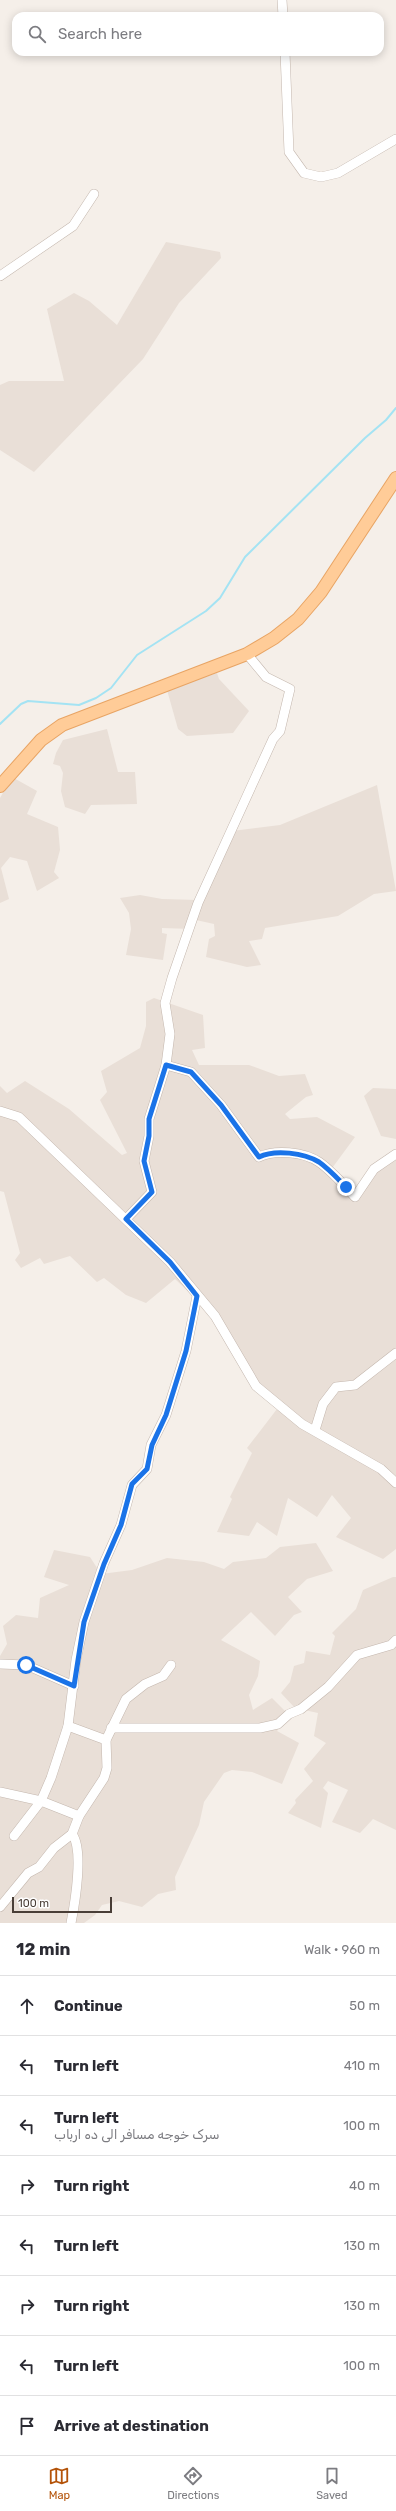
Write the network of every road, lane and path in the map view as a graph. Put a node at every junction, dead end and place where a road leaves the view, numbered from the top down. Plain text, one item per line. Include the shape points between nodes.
1 (282, 0) edge
2 (283, 12) edge
3 (285, 56) edge
4 (396, 139) edge
5 (94, 194) dead end
6 (0, 276) edge
7 (396, 478) edge
8 (247, 654) junction
9 (1, 782) edge
10 (166, 1065) junction
11 (0, 1111) edge
12 (396, 1154) edge
13 (126, 1219) junction
14 (197, 1296) junction
15 (396, 1353) edge
16 (315, 1430) junction
17 (396, 1483) edge
18 (396, 1640) edge
19 (0, 1664) edge
20 (171, 1665) dead end
21 (74, 1686) junction
22 (68, 1726) junction
23 (111, 1728) junction
24 (106, 1740) junction
25 (0, 1792) edge
26 (42, 1801) junction
27 (79, 1816) junction
28 (72, 1834) junction
29 (14, 1836) dead end
30 (0, 1907) edge
31 (71, 1923) edge

1 - 2 street
3 - 4 street via 289,152 304,173 321,177 338,173
5 - 6 street via 73,226
7 - 8 main road via 310,605 286,629
8 - 9 main road via 62,725 41,740
8 - 10 street via 266,677 290,689 280,731 273,739 198,903 172,978 165,1003 170,1034
10 - 12 street via 191,1072 221,1105 259,1157 266,1153 285,1152 318,1162 355,1196 374,1169
10 - 13 street via 149,1119 149,1136 144,1161 152,1192
11 - 13 street via 19,1116
13 - 14 street via 170,1262
14 - 16 street via 215,1316 256,1386 280,1407
14 - 21 street via 186,1351 166,1415 152,1445 147,1469 132,1484 121,1525 84,1622
15 - 16 street via 355,1384 336,1387 323,1404
16 - 17 street via 381,1470
18 - 23 street via 391,1645 357,1655 328,1687 301,1709 288,1714 278,1724 260,1728
19 - 21 street via 26,1665
20 - 23 street via 163,1676 144,1684 126,1699
21 - 22 street
22 - 24 street
22 - 26 street
23 - 24 street
24 - 27 street via 106,1773
25 - 26 street
26 - 27 street
26 - 29 street
27 - 28 street
28 - 30 street via 54,1848 39,1866 28,1873
28 - 31 street via 77,1840 76,1887

